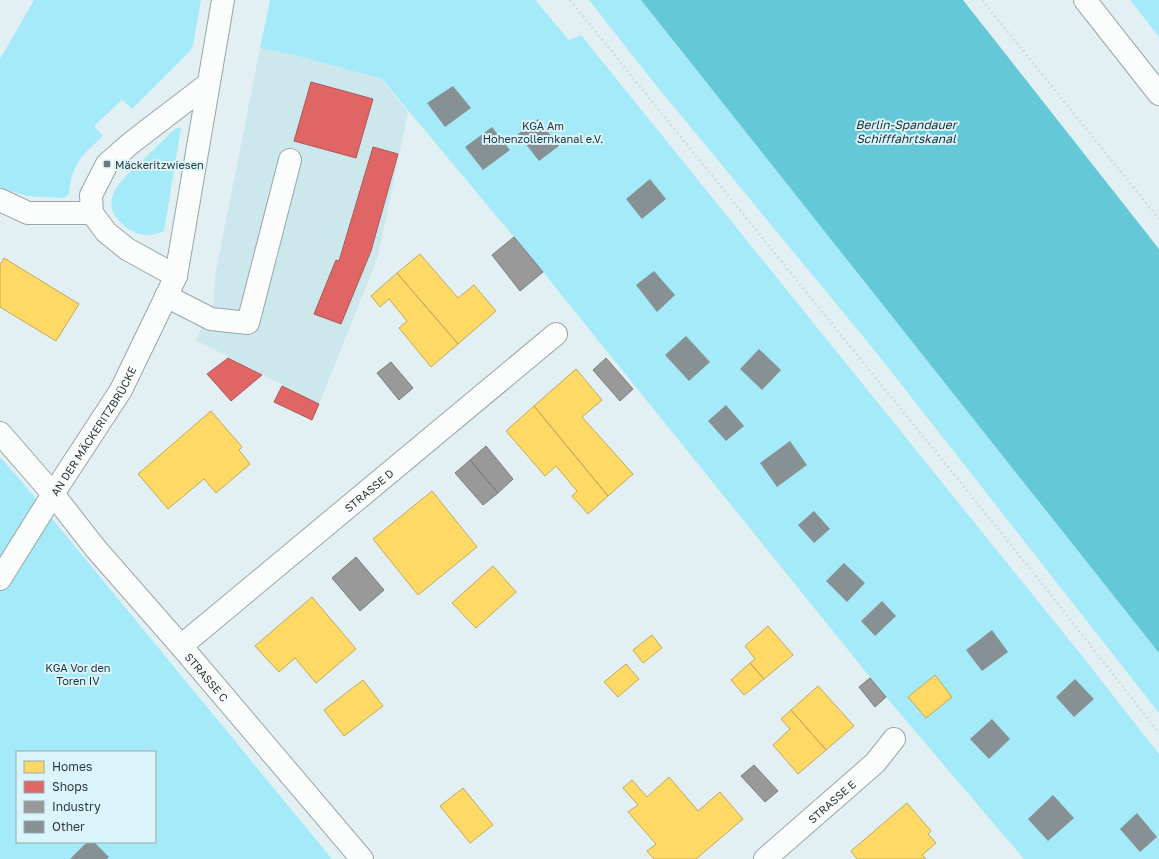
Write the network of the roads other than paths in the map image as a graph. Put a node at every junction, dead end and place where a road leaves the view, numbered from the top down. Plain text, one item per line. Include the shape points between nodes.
1 (223, 0) edge
2 (1085, 0) edge
3 (208, 84) junction
4 (1159, 94) edge
5 (290, 160) dead end
6 (0, 200) edge
7 (92, 213) junction
8 (176, 276) junction
9 (166, 296) junction
10 (556, 334) dead end
11 (0, 432) edge
12 (53, 494) junction
13 (0, 579) edge
14 (180, 646) junction
15 (894, 739) dead end
16 (362, 859) edge
17 (765, 859) edge

1 - 3 street, AN DER MÄCKERITZBRÜCKE
2 - 4 street
3 - 7 street via 131,142 107,164 92,195
3 - 8 street, AN DER MÄCKERITZBRÜCKE
5 - 9 street via 248,323 212,319
6 - 7 street via 28,213
7 - 8 street via 106,232 127,249
8 - 9 street, AN DER MÄCKERITZBRÜCKE
9 - 12 street, AN DER MÄCKERITZBRÜCKE via 121,390
10 - 14 street, STRASSE D
11 - 12 street, STRASSE C
12 - 13 street, AN DER MÄCKERITZBRÜCKE
12 - 14 street, STRASSE C via 96,549
14 - 16 street, STRASSE C
15 - 17 street, STRASSE E via 875,763

